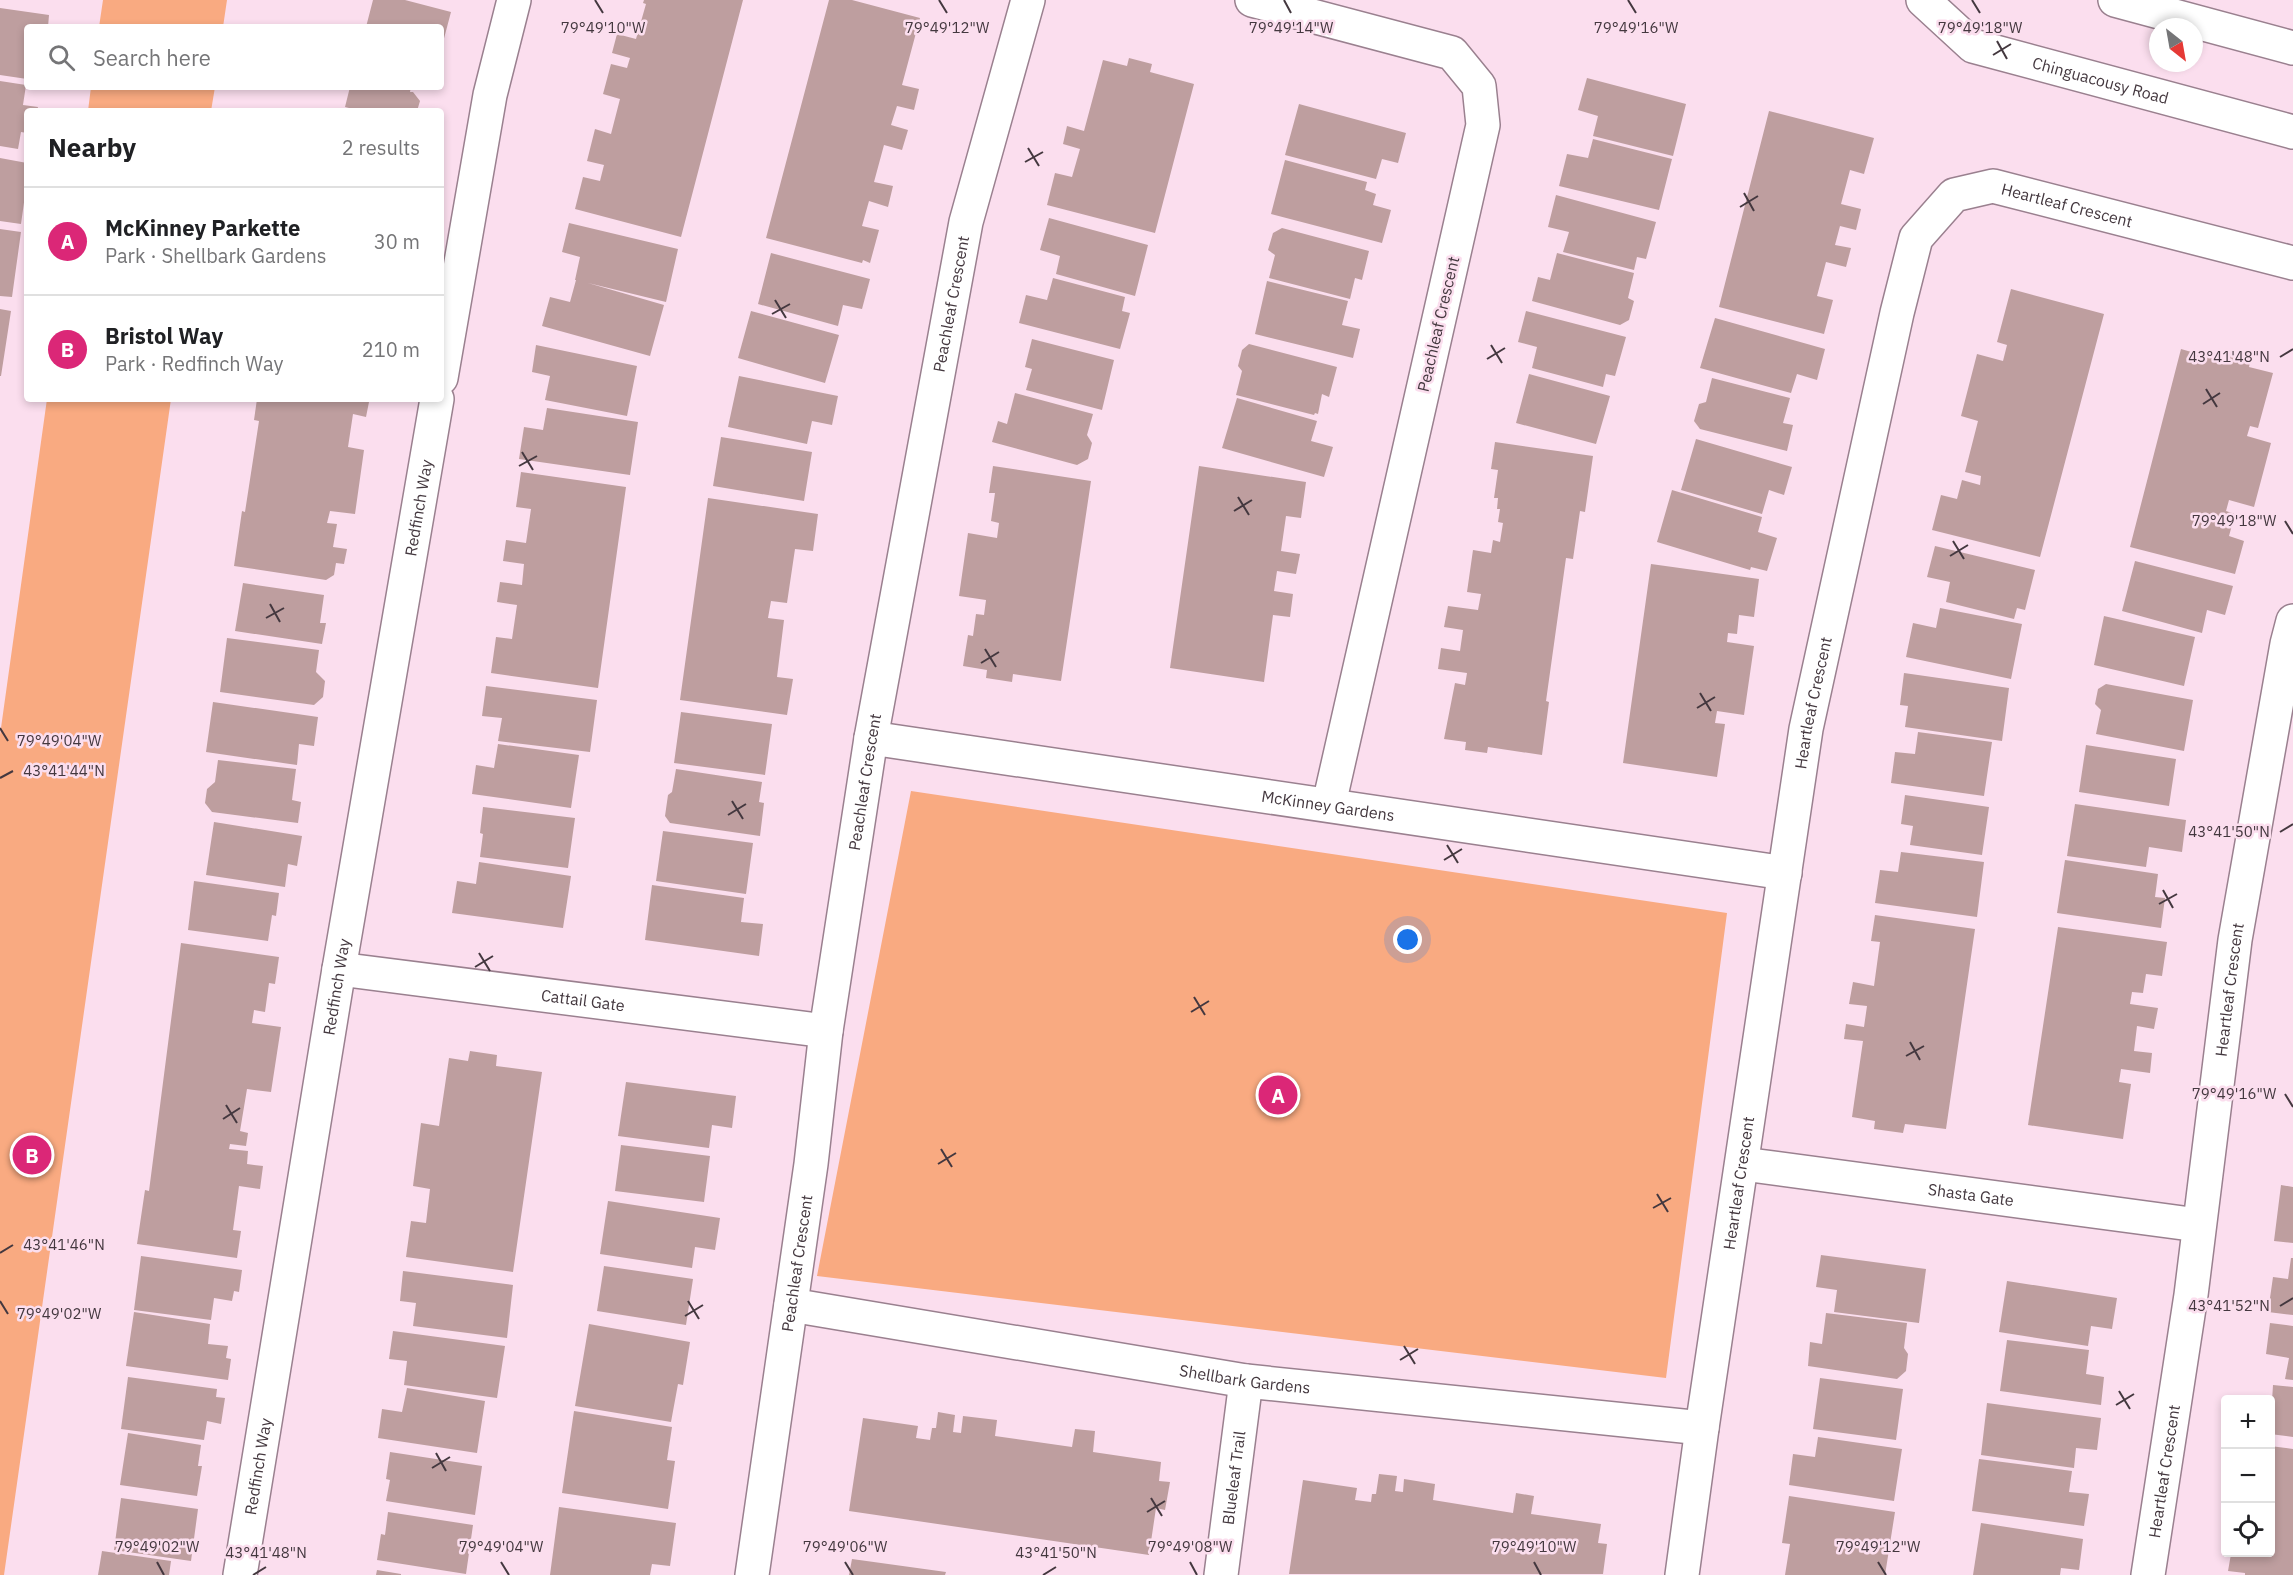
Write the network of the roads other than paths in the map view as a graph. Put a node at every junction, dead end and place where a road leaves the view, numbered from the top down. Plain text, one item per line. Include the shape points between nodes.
1 (514, 0) edge
2 (1028, 0) edge
3 (1252, 0) edge
4 (1923, 0) edge
5 (2115, 0) edge
6 (2293, 48) edge
7 (2293, 132) edge
8 (2293, 263) edge
9 (444, 361) edge
10 (436, 402) edge
11 (2293, 621) edge
12 (871, 738) junction
13 (1329, 804) junction
14 (1785, 873) junction
15 (339, 969) junction
16 (826, 1031) junction
17 (1743, 1164) junction
18 (2198, 1225) junction
19 (791, 1305) junction
20 (1246, 1381) junction
21 (1702, 1428) junction
22 (240, 1575) edge
23 (752, 1575) edge
24 (1221, 1575) edge
25 (1682, 1575) edge
26 (2148, 1575) edge

1 - 9 street via 490,95
2 - 12 street, Peachleaf Crescent via 966,222
3 - 13 street, Peachleaf Crescent via 1452,53 1479,86 1483,125
4 - 7 street, Chinguacousy Road via 1973,46
5 - 6 street
8 - 14 street, Heartleaf Crescent via 1993,186 1954,195 1916,238 1806,729
10 - 15 street, Redfinch Way
11 - 18 street, Heartleaf Crescent via 2235,940
12 - 13 street, McKinney Gardens
12 - 16 street, Peachleaf Crescent
13 - 14 street, McKinney Gardens
14 - 17 street, Heartleaf Crescent
15 - 16 street, Cattail Gate
15 - 22 street, Redfinch Way
16 - 19 street, Peachleaf Crescent
17 - 18 street, Shasta Gate
17 - 21 street, Heartleaf Crescent
18 - 26 street, Heartleaf Crescent
19 - 20 street, Shellbark Gardens
19 - 23 street, Peachleaf Crescent
20 - 21 street, Shellbark Gardens
20 - 24 street, Blueleaf Trail
21 - 25 street, Heartleaf Crescent

